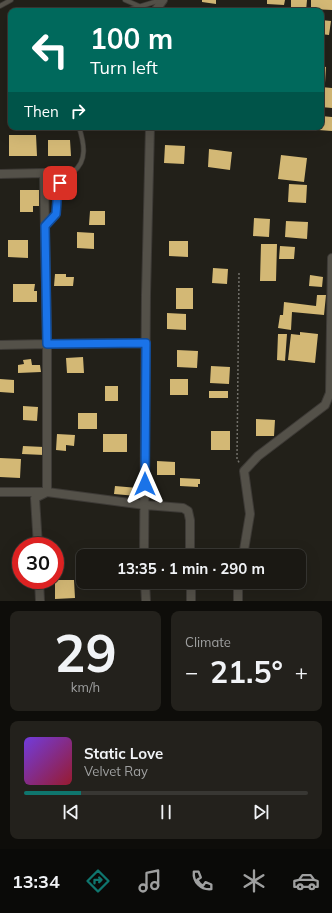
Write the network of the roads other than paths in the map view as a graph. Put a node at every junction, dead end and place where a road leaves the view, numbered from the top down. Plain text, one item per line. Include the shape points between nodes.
1 (11, 0) edge
2 (125, 0) edge
3 (162, 0) edge
4 (0, 6) edge
5 (140, 6) junction
6 (134, 8) edge
7 (80, 130) edge
8 (150, 130) edge
9 (0, 174) edge
10 (45, 226) junction
11 (332, 258) edge
12 (146, 343) junction
13 (0, 344) edge
14 (47, 344) junction
15 (0, 492) edge
16 (47, 492) junction
17 (145, 505) junction
18 (37, 537) edge
19 (144, 549) edge
20 (190, 549) edge
21 (244, 549) edge
22 (39, 589) edge
23 (145, 589) edge
24 (191, 589) edge
25 (238, 589) edge
26 (40, 601) edge
27 (146, 601) edge
28 (191, 601) edge
29 (238, 601) edge

1 - 4 lane
2 - 5 lane
3 - 5 lane
5 - 6 lane
7 - 10 lane via 84,142 81,163 79,168 60,183 56,214
8 - 12 street
9 - 10 street via 44,173
10 - 14 street
11 - 21 street via 330,393 325,405 258,456 244,471 250,514
12 - 14 street
12 - 17 street
13 - 14 street
14 - 16 street
15 - 16 street
16 - 17 street
16 - 18 street via 35,498
17 - 19 street
17 - 20 street via 183,508 188,511
22 - 26 street
23 - 27 street
24 - 28 street
25 - 29 street

